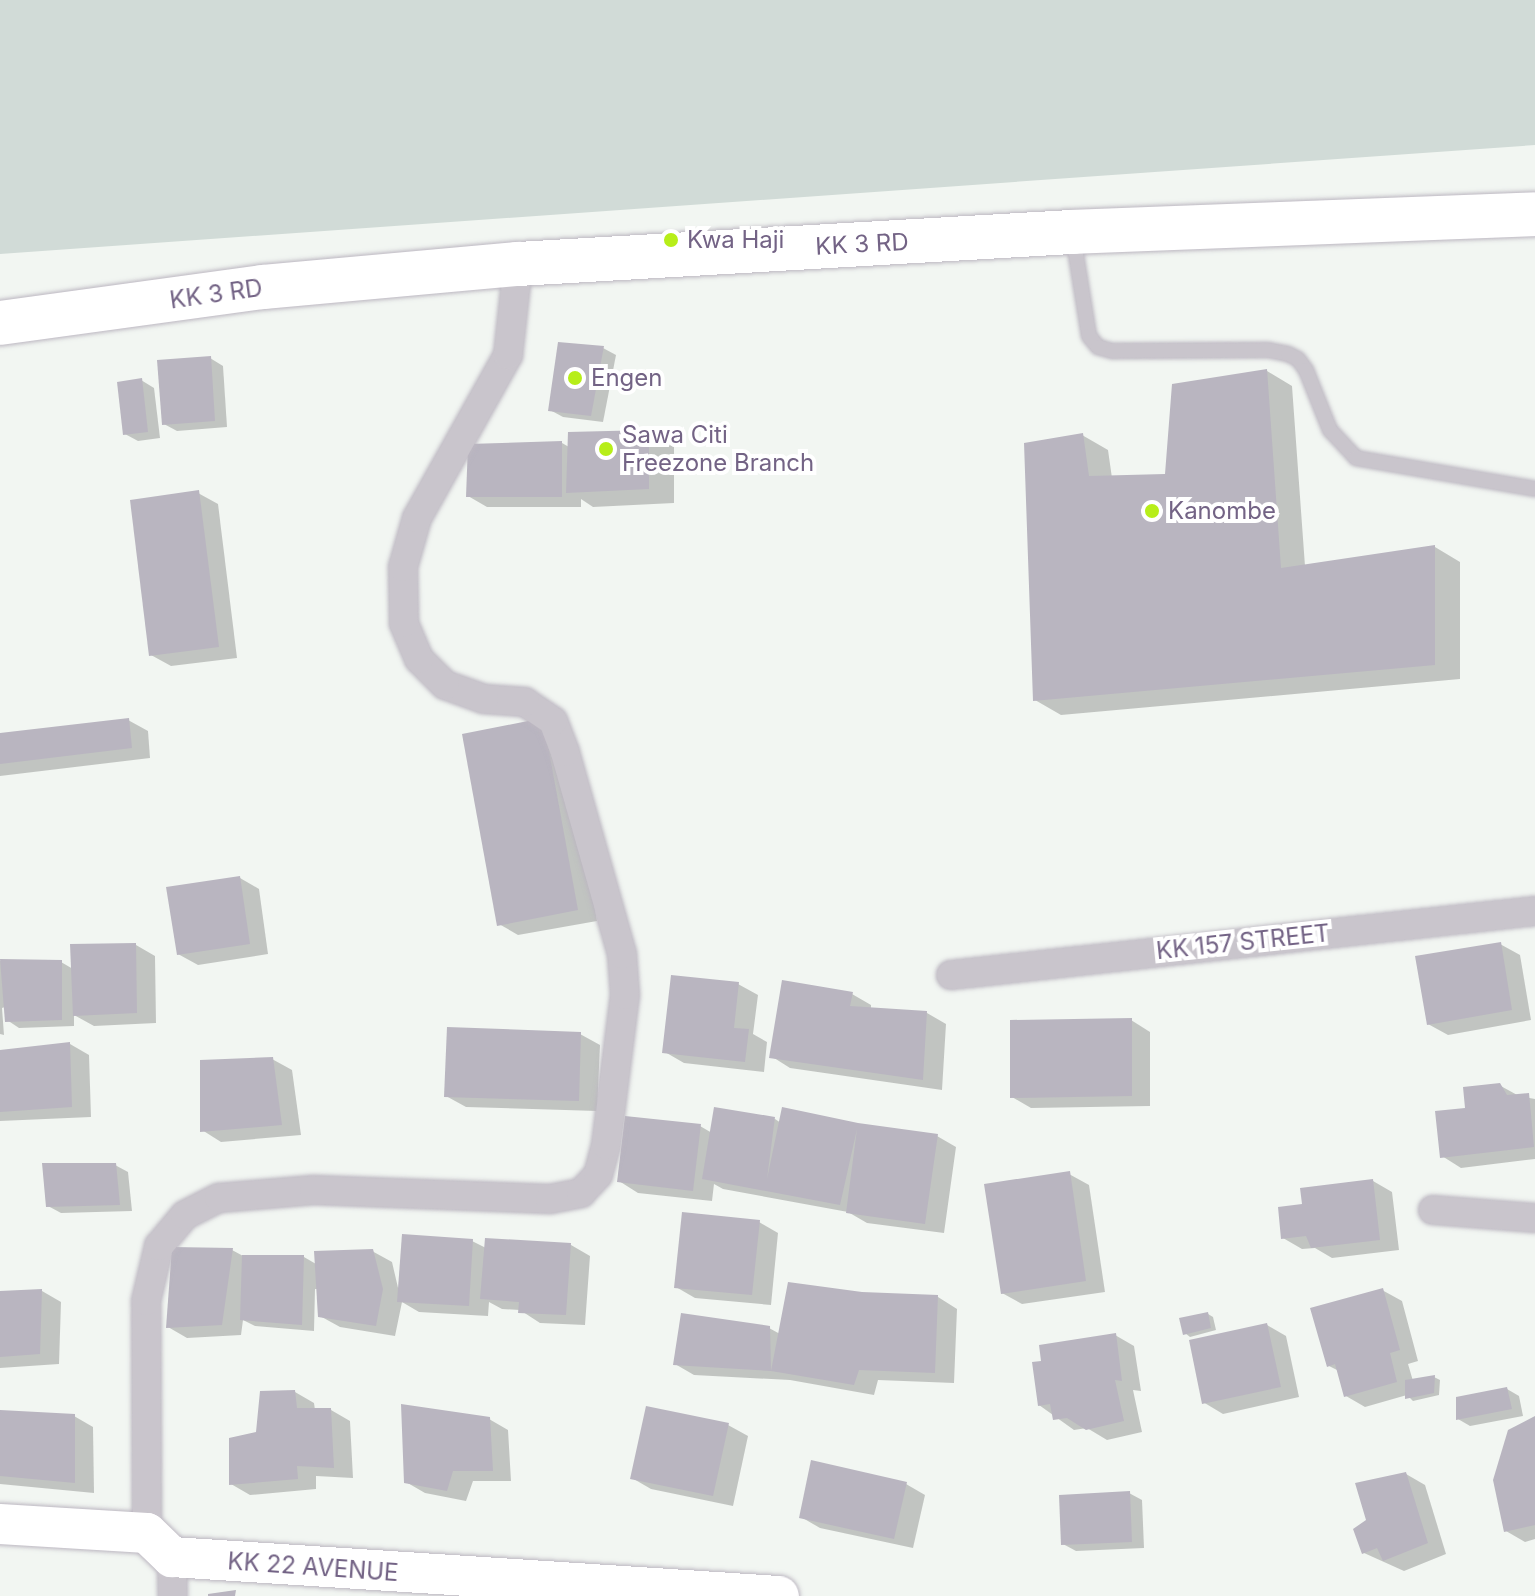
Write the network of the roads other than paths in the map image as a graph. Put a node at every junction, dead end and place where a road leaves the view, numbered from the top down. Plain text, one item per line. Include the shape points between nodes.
1 (1535, 214) edge
2 (1072, 232) junction
3 (518, 264) junction
4 (0, 323) edge
5 (1535, 489) edge
6 (1535, 911) edge
7 (951, 975) dead end
8 (1433, 1210) dead end
9 (1535, 1218) edge
10 (0, 1524) edge
11 (164, 1562) edge
12 (779, 1596) edge

1 - 2 highway, KK 3 RD
2 - 3 highway, KK 3 RD
2 - 5 lane via 1089,336 1098,347 1288,354 1306,370 1330,430 1356,458
3 - 4 highway, KK 3 RD via 263,287
3 - 11 street via 508,355 417,518 403,567 404,623 419,659 445,685 484,699 525,702 553,721 565,752 622,954 625,995 598,1175 581,1193 550,1199 314,1190 219,1198 185,1215 159,1246 146,1301
6 - 7 street, KK 157 STREET
8 - 9 street
10 - 11 street, KK 22 AVENUE
11 - 12 street, KK 22 AVENUE

